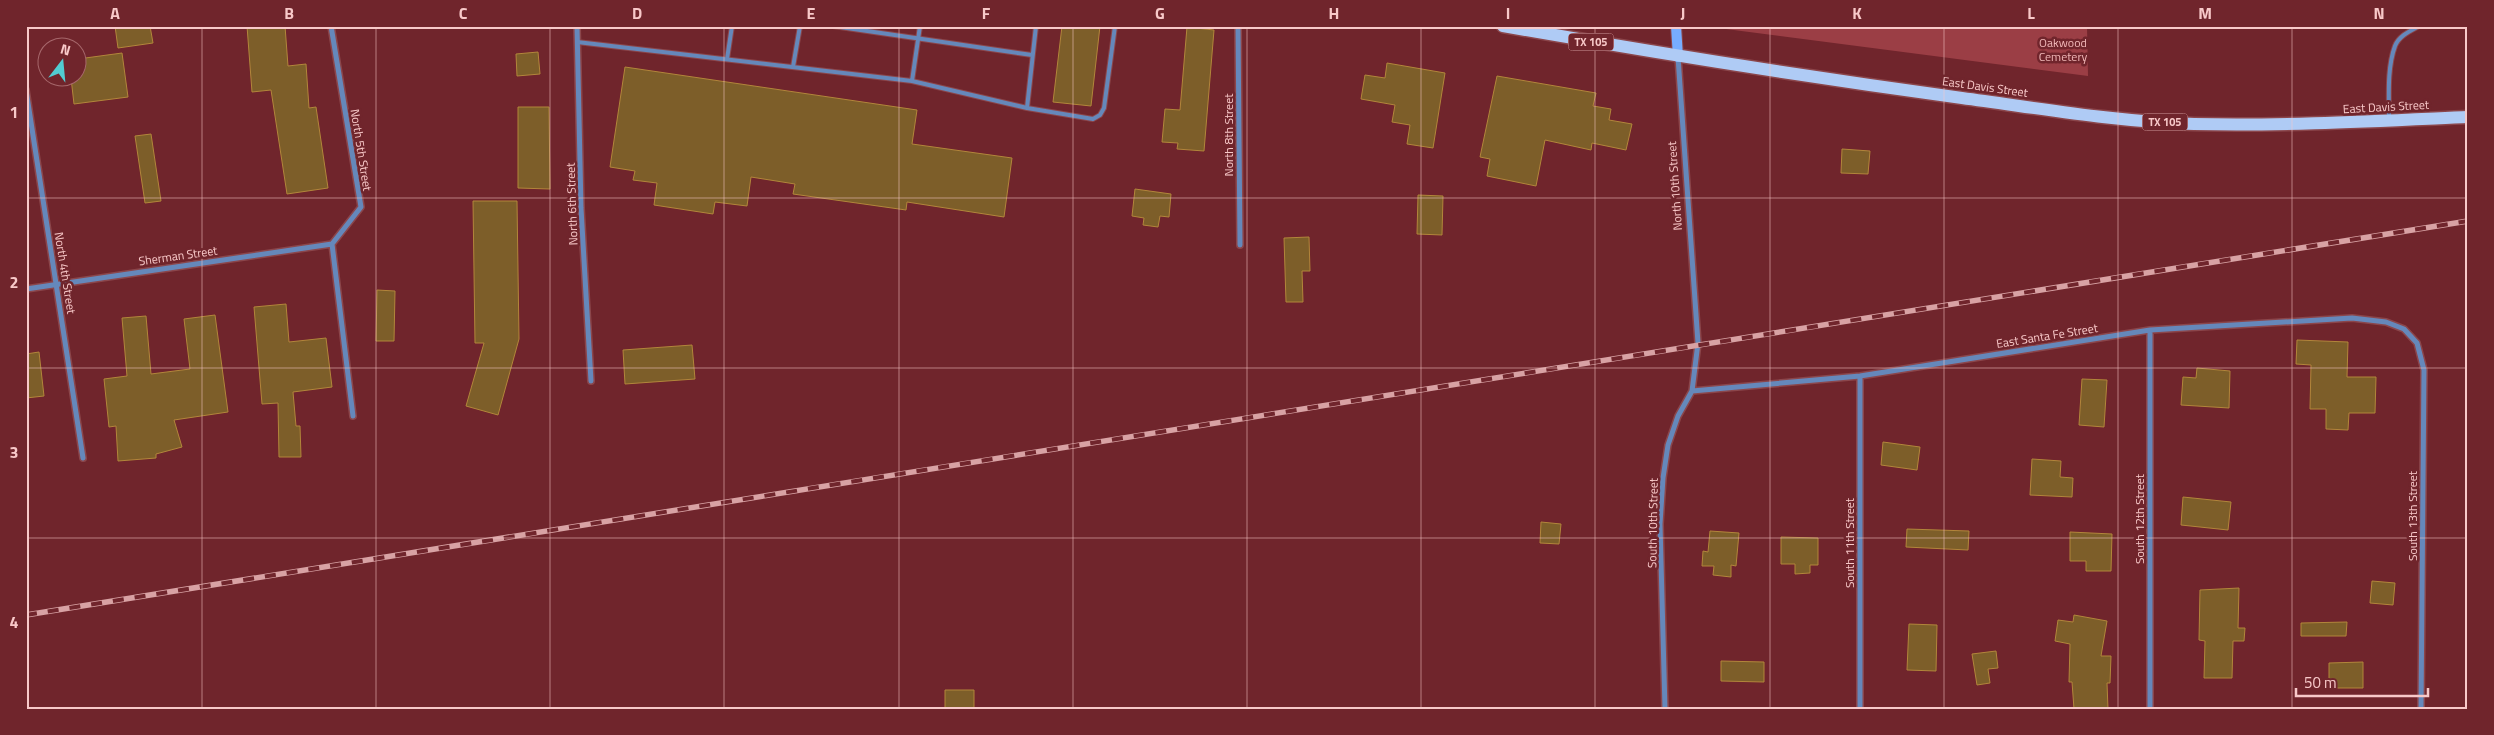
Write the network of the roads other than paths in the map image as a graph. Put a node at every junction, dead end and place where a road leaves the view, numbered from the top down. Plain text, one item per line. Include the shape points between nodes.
1 (331, 26) edge
2 (577, 26) edge
3 (732, 26) edge
4 (800, 26) edge
5 (833, 26) edge
6 (920, 26) edge
7 (1036, 26) edge
8 (1115, 26) edge
9 (1238, 26) edge
10 (1503, 26) edge
11 (1676, 26) edge
12 (2420, 26) edge
13 (918, 38) junction
14 (578, 42) junction
15 (1032, 55) junction
16 (1678, 57) junction
17 (726, 59) junction
18 (793, 67) junction
19 (912, 80) junction
20 (26, 90) edge
21 (1027, 108) junction
22 (2468, 117) edge
23 (2390, 120) junction
24 (332, 244) junction
25 (1240, 245) dead end
26 (57, 284) junction
27 (26, 289) edge
28 (2404, 329) joint
29 (2150, 330) junction
30 (1698, 343) joint
31 (1860, 376) junction
32 (591, 381) dead end
33 (1692, 391) junction
34 (353, 416) dead end
35 (83, 458) dead end
36 (1665, 709) edge
37 (1860, 709) edge
38 (2150, 709) edge
39 (2421, 709) edge

1 - 24 street, North 5th Street via 361,207
2 - 14 street, North 6th Street
3 - 17 lane
4 - 18 lane
5 - 13 lane
6 - 13 lane
7 - 15 lane
8 - 21 lane via 1104,108 1100,115 1093,119
9 - 25 street, North 8th Street
10 - 16 main road, East Davis Street / TX 105
11 - 16 street, North 10th Street
12 - 23 lane via 2405,34 2396,46 2390,82
13 - 15 lane
13 - 19 lane
14 - 17 lane
14 - 32 street, North 6th Street via 581,208
15 - 21 lane
16 - 23 main road, East Davis Street / TX 105 via 1864,85 2138,120 2194,124
16 - 30 street, North 10th Street
17 - 18 lane
18 - 19 lane
19 - 21 lane
20 - 26 street, North 4th Street
22 - 23 main road, East Davis Street / TX 105
24 - 26 street, Sherman Street
24 - 34 street
26 - 27 street, Sherman Street
26 - 35 street, North 4th Street
28 - 29 street, East Santa Fe Street via 2386,322 2352,318
28 - 39 street, South 13th Street via 2417,343 2424,370
29 - 31 street, East Santa Fe Street
29 - 38 street, South 12th Street
30 - 33 street, South 10th Street
31 - 33 street, East Santa Fe Street
31 - 37 street, South 11th Street
33 - 36 street, South 10th Street via 1678,416 1663,478 1660,524

